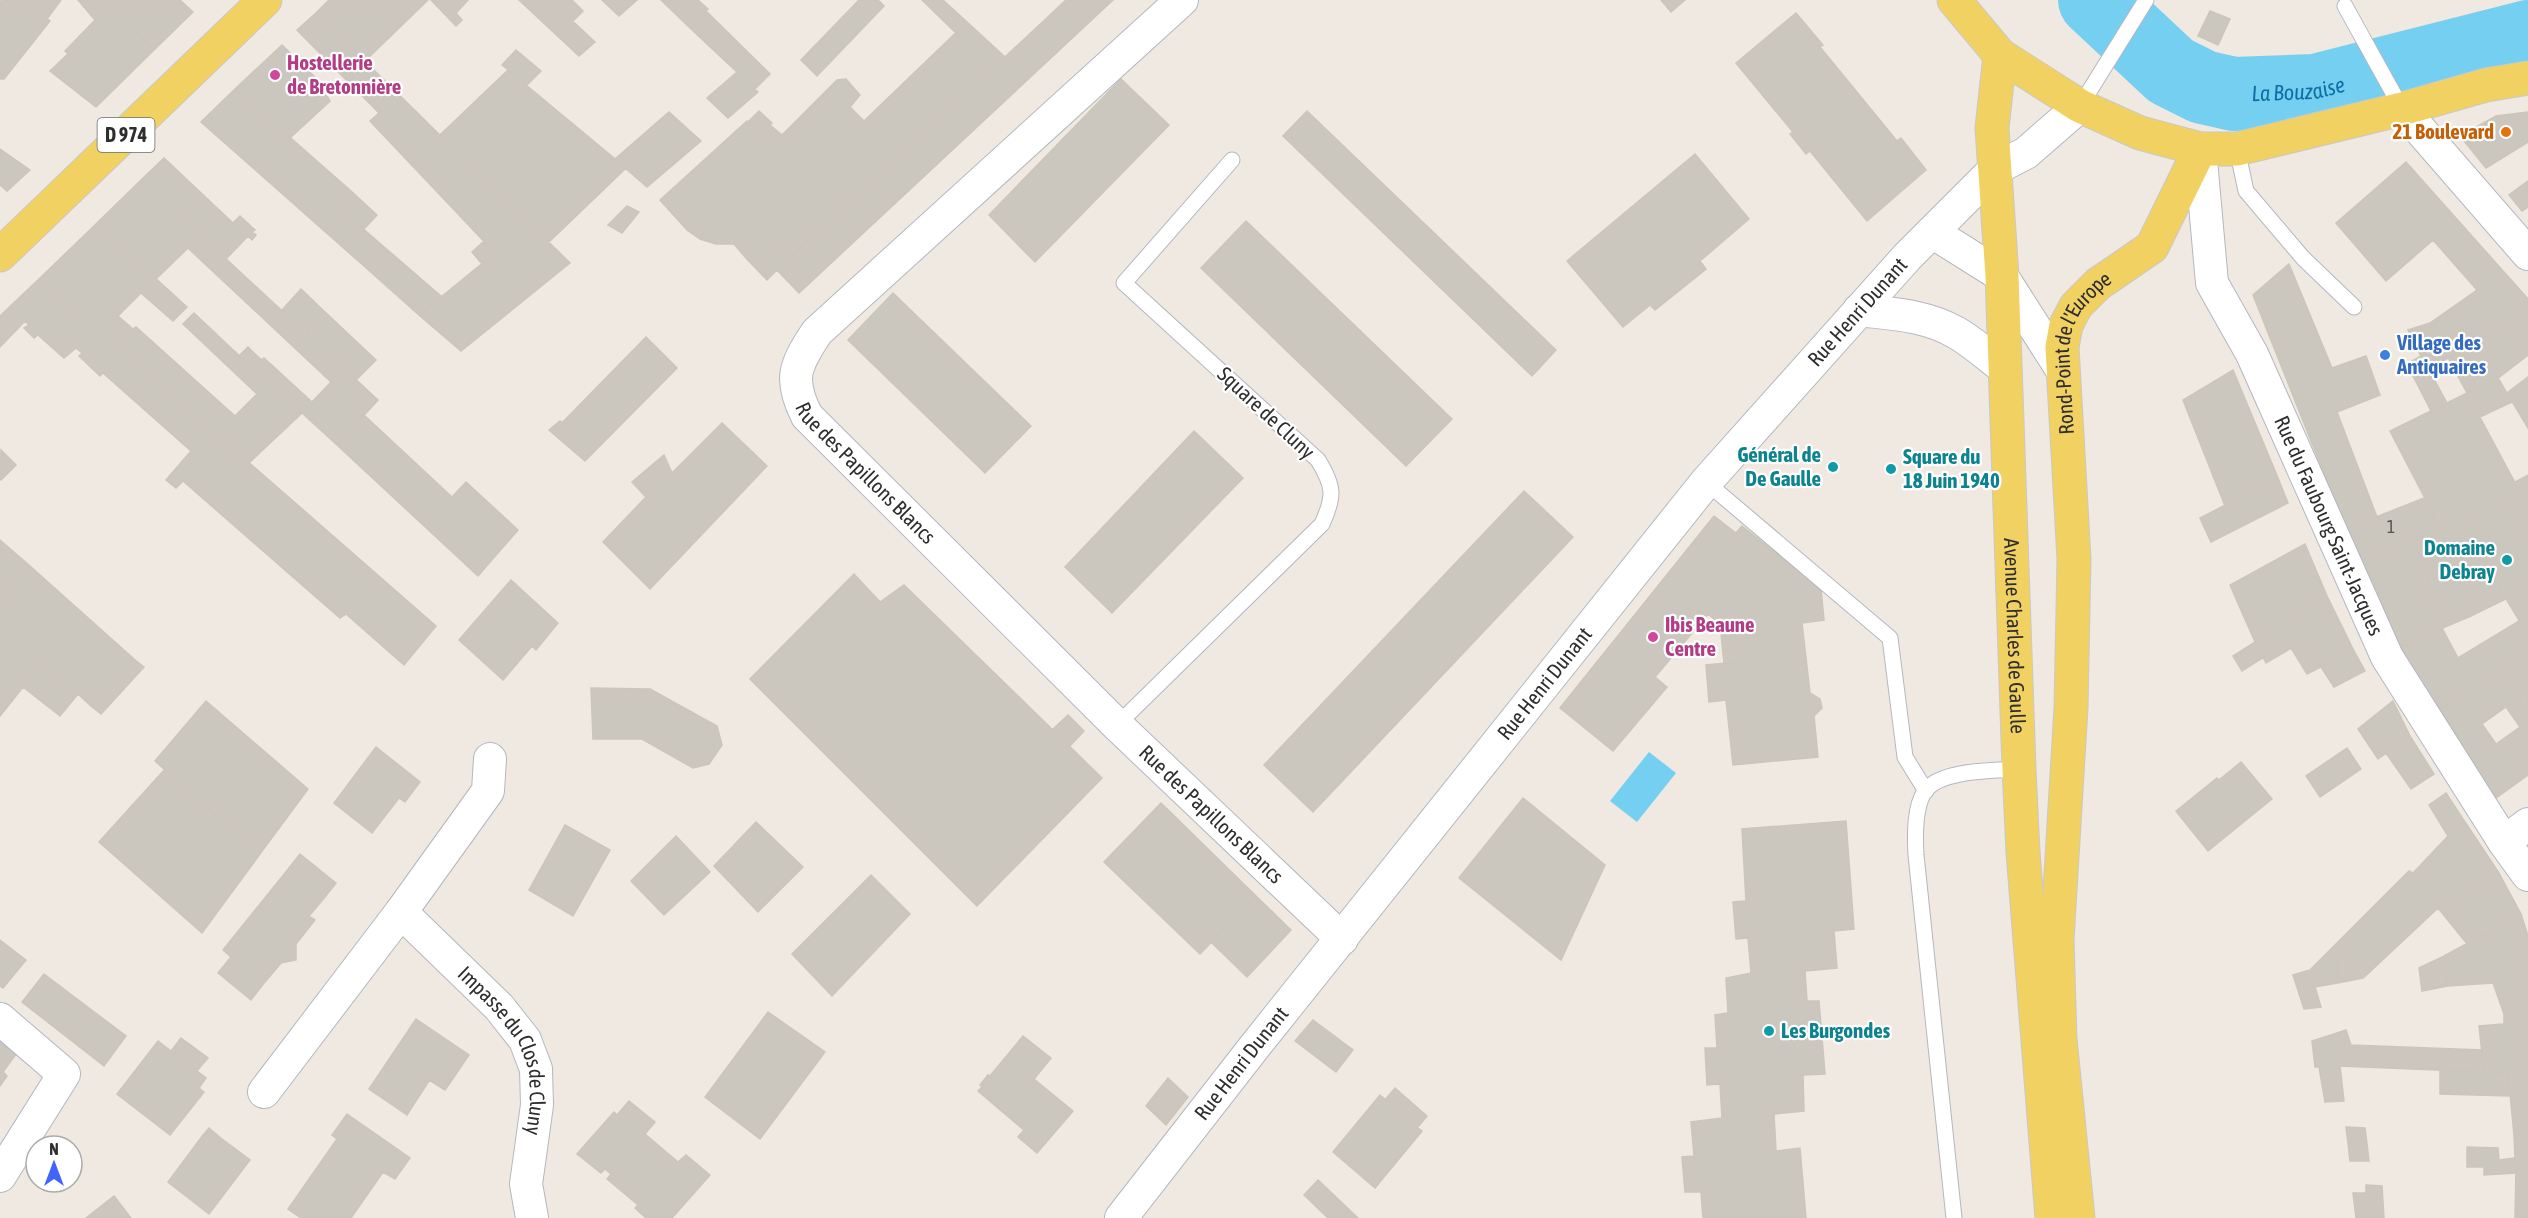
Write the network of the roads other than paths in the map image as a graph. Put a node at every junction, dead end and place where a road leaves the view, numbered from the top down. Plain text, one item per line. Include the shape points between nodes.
1 (1182, 0) edge
2 (1954, 0) edge
3 (2143, 4) edge
4 (250, 5) edge
5 (2345, 6) dead end
6 (2000, 55) junction
7 (2528, 78) edge
8 (2394, 96) junction
9 (2080, 106) junction
10 (2200, 149) junction
11 (2237, 149) junction
12 (1232, 160) dead end
13 (1995, 169) junction
14 (1932, 232) junction
15 (2528, 254) edge
16 (0, 255) edge
17 (2002, 276) junction
18 (2354, 307) dead end
19 (1858, 310) junction
20 (2005, 369) junction
21 (2062, 370) junction
22 (1707, 482) junction
23 (1117, 725) junction
24 (490, 759) dead end
25 (2019, 770) junction
26 (1926, 790) junction
27 (2516, 833) edge
28 (2528, 875) edge
29 (401, 912) junction
30 (1342, 939) junction
31 (0, 1019) edge
32 (264, 1092) dead end
33 (0, 1176) edge
34 (532, 1218) edge
35 (1121, 1218) edge
36 (1954, 1218) edge
37 (2052, 1218) edge
38 (2078, 1218) edge

1 - 23 street, Rue des Papillons Blancs via 817,332 803,353 795,378 797,396 807,416
2 - 6 main road
3 - 9 lane
4 - 16 main road, D 974
5 - 8 lane
6 - 9 main road
6 - 13 main road, Avenue Charles de Gaulle via 1992,128
7 - 8 main road
8 - 11 main road
8 - 15 street
9 - 10 main road via 2140,133
9 - 13 street via 2026,153
10 - 11 main road
10 - 21 main road, Rond-Point de l'Europe via 2152,247 2098,284 2076,306 2066,325
10 - 27 street, Rue du Faubourg Saint-Jacques via 2212,283 2252,354 2387,657
11 - 18 lane via 2246,191 2303,258
12 - 23 lane, Square de Cluny via 1124,283 1318,460 1330,480 1332,503 1322,524
13 - 14 street, Rue Henri Dunant
13 - 17 main road, Avenue Charles de Gaulle
14 - 17 street
14 - 19 street, Rue Henri Dunant
17 - 20 main road, Avenue Charles de Gaulle
17 - 21 street
19 - 20 street via 1933,321 1956,332
19 - 22 street, Rue Henri Dunant
20 - 25 main road, Avenue Charles de Gaulle
21 - 38 main road, Rond-Point de l'Europe via 2074,559 2071,708 2057,940 2060,1039
22 - 26 lane via 1890,638 1905,757
22 - 30 street, Rue Henri Dunant
23 - 30 street, Rue des Papillons Blancs
24 - 29 street via 488,791
25 - 26 lane via 1944,777
25 - 37 main road, Avenue Charles de Gaulle
26 - 36 lane via 1915,822 1916,855
27 - 28 street, Rue du Faubourg Saint-Jacques
29 - 32 street
29 - 34 street, Impasse du Clos de Cluny via 499,1007 525,1040 536,1069 537,1105 526,1184
30 - 35 street, Rue Henri Dunant
31 - 33 street via 64,1074

